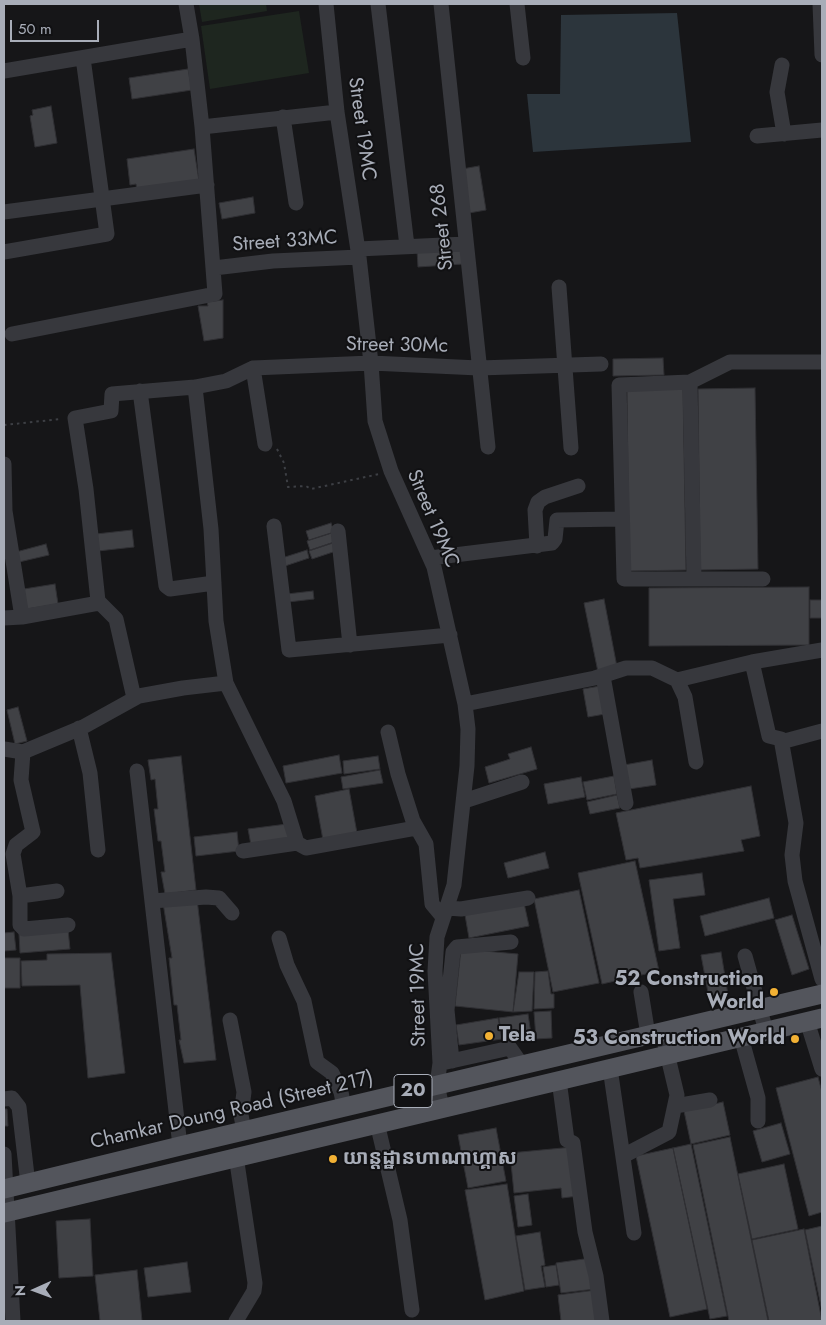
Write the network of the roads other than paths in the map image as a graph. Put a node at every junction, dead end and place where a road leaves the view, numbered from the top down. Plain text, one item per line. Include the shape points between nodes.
1 (186, 4) edge
2 (326, 4) edge
3 (378, 4) edge
4 (441, 4) edge
5 (517, 4) edge
6 (820, 4) edge
7 (192, 39) junction
8 (822, 55) edge
9 (83, 58) junction
10 (523, 58) dead end
11 (782, 65) dead end
12 (4, 71) edge
13 (337, 112) junction
14 (283, 117) junction
15 (202, 127) junction
16 (822, 130) edge
17 (784, 134) junction
18 (757, 136) dead end
19 (207, 184) junction
20 (102, 199) junction
21 (296, 203) dead end
22 (4, 212) edge
23 (465, 244) junction
24 (406, 246) junction
25 (4, 252) edge
26 (358, 253) junction
27 (214, 268) junction
28 (559, 287) dead end
29 (12, 334) dead end
30 (822, 362) edge
31 (371, 363) junction
32 (567, 364) junction
33 (601, 364) dead end
34 (254, 368) junction
35 (478, 368) junction
36 (690, 382) junction
37 (195, 387) junction
38 (140, 391) junction
39 (265, 444) road end
40 (488, 447) dead end
41 (571, 448) dead end
42 (4, 464) edge
43 (578, 486) dead end
44 (4, 511) edge
45 (622, 519) junction
46 (274, 526) dead end
47 (338, 531) dead end
48 (537, 546) junction
49 (430, 558) junction
50 (694, 579) junction
51 (763, 579) dead end
52 (214, 583) junction
53 (100, 603) junction
54 (22, 617) junction
55 (4, 618) edge
56 (450, 635) junction
57 (350, 645) junction
58 (822, 650) edge
59 (752, 662) junction
60 (603, 676) junction
61 (677, 680) junction
62 (226, 684) junction
63 (134, 698) junction
64 (464, 704) junction
65 (80, 728) junction
66 (822, 731) edge
67 (388, 732) dead end
68 (781, 742) junction
69 (4, 749) edge
70 (23, 752) junction
71 (696, 762) dead end
72 (137, 771) dead end
73 (522, 782) dead end
74 (464, 801) junction
75 (626, 802) dead end
76 (416, 828) junction
77 (297, 843) junction
78 (98, 850) dead end
79 (243, 851) dead end
80 (8, 854) edge
81 (57, 891) dead end
82 (20, 896) junction
83 (528, 898) dead end
84 (152, 901) junction
85 (444, 912) junction
86 (232, 913) dead end
87 (68, 925) dead end
88 (279, 938) dead end
89 (511, 942) dead end
90 (745, 956) dead end
91 (822, 979) edge
92 (641, 992) dead end
93 (822, 994) edge
94 (760, 1009) junction
95 (815, 1019) edge
96 (230, 1020) dead end
97 (766, 1031) junction
98 (655, 1034) junction
99 (741, 1037) junction
100 (667, 1054) junction
101 (446, 1062) junction
102 (522, 1065) junction
103 (610, 1068) junction
104 (822, 1069) edge
105 (559, 1080) junction
106 (437, 1085) junction
107 (4, 1099) edge
108 (710, 1100) dead end
109 (675, 1106) junction
110 (344, 1107) junction
111 (442, 1107) junction
112 (758, 1121) dead end
113 (377, 1123) junction
114 (244, 1131) junction
115 (180, 1146) junction
116 (4, 1154) edge
117 (236, 1156) junction
118 (623, 1156) junction
119 (28, 1184) junction
120 (5, 1189) edge
121 (6, 1212) edge
122 (634, 1233) dead end
123 (6, 1262) edge
124 (412, 1310) dead end
125 (13, 1321) edge
126 (236, 1321) edge
127 (602, 1321) edge

1 - 7 street
2 - 13 street, Street 19MC
3 - 24 street
4 - 23 street, Street 268
5 - 10 street
6 - 8 street
7 - 9 street
7 - 15 street
9 - 12 street
9 - 20 street
11 - 17 street via 777,92
13 - 14 street
13 - 26 street, Street 19MC
14 - 15 street
14 - 21 street
15 - 19 street
16 - 17 street
17 - 18 street
19 - 20 street
19 - 27 street
20 - 22 street
20 - 25 street via 106,235
23 - 24 street, Street 33MC
23 - 35 street, Street 268
24 - 26 street, Street 33MC
26 - 27 street, Street 33MC
26 - 31 street, Street 19MC
27 - 29 street via 216,291 212,296
28 - 32 street
30 - 36 street via 730,362
31 - 34 street, Street 30Mc
31 - 35 street, Street 30Mc
31 - 49 street, Street 19MC via 375,421 391,471
32 - 33 street, Street 30Mc
32 - 35 street, Street 30Mc
32 - 41 street
34 - 37 street, Street 30Mc via 226,381
34 - 39 street
35 - 40 street, Street 268
36 - 45 street via 619,384
36 - 50 street
37 - 38 street, Street 30Mc
37 - 52 street
38 - 52 street via 166,586 170,589
38 - 53 street, Street 30Mc via 112,394 111,411 75,418
42 - 44 street
43 - 48 street via 538,502 535,510
44 - 54 street
45 - 48 street via 558,520 554,541
45 - 50 street via 624,579
46 - 57 street via 290,650
47 - 57 street
48 - 49 street
49 - 56 street, Street 19MC
50 - 51 street
52 - 62 street
53 - 54 street
53 - 63 street via 116,619
54 - 55 street
56 - 57 street
56 - 64 street, Street 19MC
58 - 59 street
59 - 61 street
59 - 68 street via 769,736 781,738
60 - 61 street via 644,666
60 - 64 street
60 - 75 street
61 - 71 street via 685,697
62 - 63 street via 183,688
62 - 77 street via 284,800
63 - 65 street
64 - 74 street, Street 19MC via 468,748
65 - 70 street
65 - 78 street via 90,773
66 - 68 street
67 - 76 street
68 - 91 street via 796,823 792,855 795,881
69 - 70 street
70 - 80 street via 21,780 33,833
72 - 84 street
73 - 74 street
74 - 85 street, Street 19MC via 454,885
76 - 77 street via 306,848
76 - 85 street via 426,844 432,904
77 - 79 street
80 - 82 street
81 - 82 street
82 - 87 street via 22,928
83 - 85 street
84 - 86 street via 219,898
84 - 115 street
85 - 101 street, Street 19MC via 437,937 435,970
88 - 110 street via 286,965 304,1001 317,1062 332,1073
89 - 101 street via 457,947 453,952
90 - 94 street
92 - 98 street
93 - 94 main road, Chamkar Doung Road (Street 217) / 20
94 - 97 street
94 - 98 main road, Chamkar Doung Road (Street 217) / 20
95 - 97 main road, 20
95 - 104 street
96 - 114 street via 244,1092
97 - 99 main road, 20
98 - 100 street
98 - 102 main road, Chamkar Doung Road (Street 217) / 20
99 - 100 main road, 20
99 - 112 street via 758,1098
100 - 103 main road, 20
100 - 109 street via 677,1095
101 - 102 street via 510,1048
101 - 106 street, Street 19MC
102 - 106 main road, Chamkar Doung Road (Street 217) / 20
103 - 105 main road, 20
103 - 118 street
105 - 111 main road, 20
105 - 127 street via 567,1140 573,1143
106 - 110 main road, Chamkar Doung Road (Street 217) / 20
106 - 111 street, Street 19MC
107 - 119 street via 12,1098 19,1107
108 - 109 street
109 - 118 street via 669,1132
110 - 114 main road, Chamkar Doung Road (Street 217) / 20
111 - 113 main road, 20
113 - 117 main road, 20
113 - 124 street via 400,1220
114 - 115 main road, Chamkar Doung Road (Street 217) / 20
115 - 119 main road, Chamkar Doung Road (Street 217) / 20
116 - 120 street
117 - 121 main road, 20
117 - 126 street via 255,1283 254,1291
118 - 122 street
119 - 120 main road, Chamkar Doung Road (Street 217) / 20
120 - 121 street
121 - 123 street
123 - 125 street

